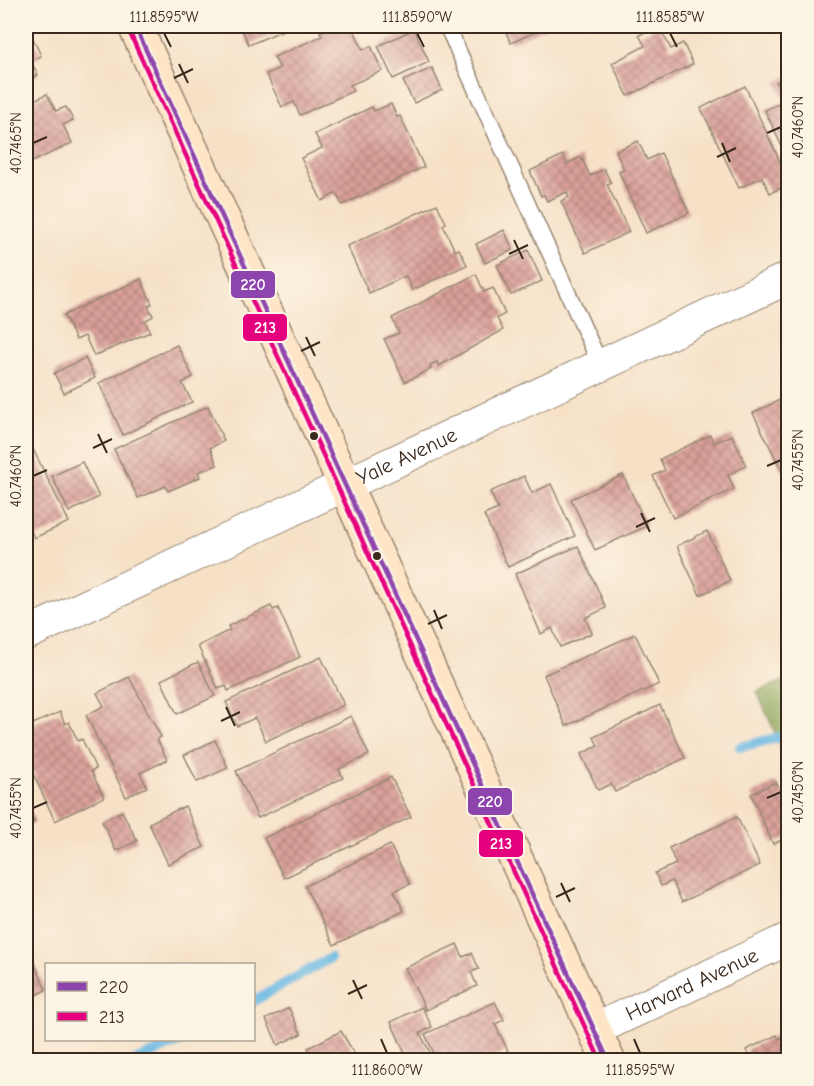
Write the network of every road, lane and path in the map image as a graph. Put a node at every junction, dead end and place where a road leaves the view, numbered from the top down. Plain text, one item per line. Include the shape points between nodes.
1 (135, 26) edge
2 (447, 26) edge
3 (789, 278) edge
4 (601, 366) junction
5 (345, 486) junction
6 (26, 634) edge
7 (789, 939) edge
8 (598, 1051) edge

1 - 5 street
2 - 4 lane
3 - 4 street, Yale Avenue
4 - 5 street, Yale Avenue
5 - 6 street, Yale Avenue
5 - 8 street
7 - 8 street, Harvard Avenue

